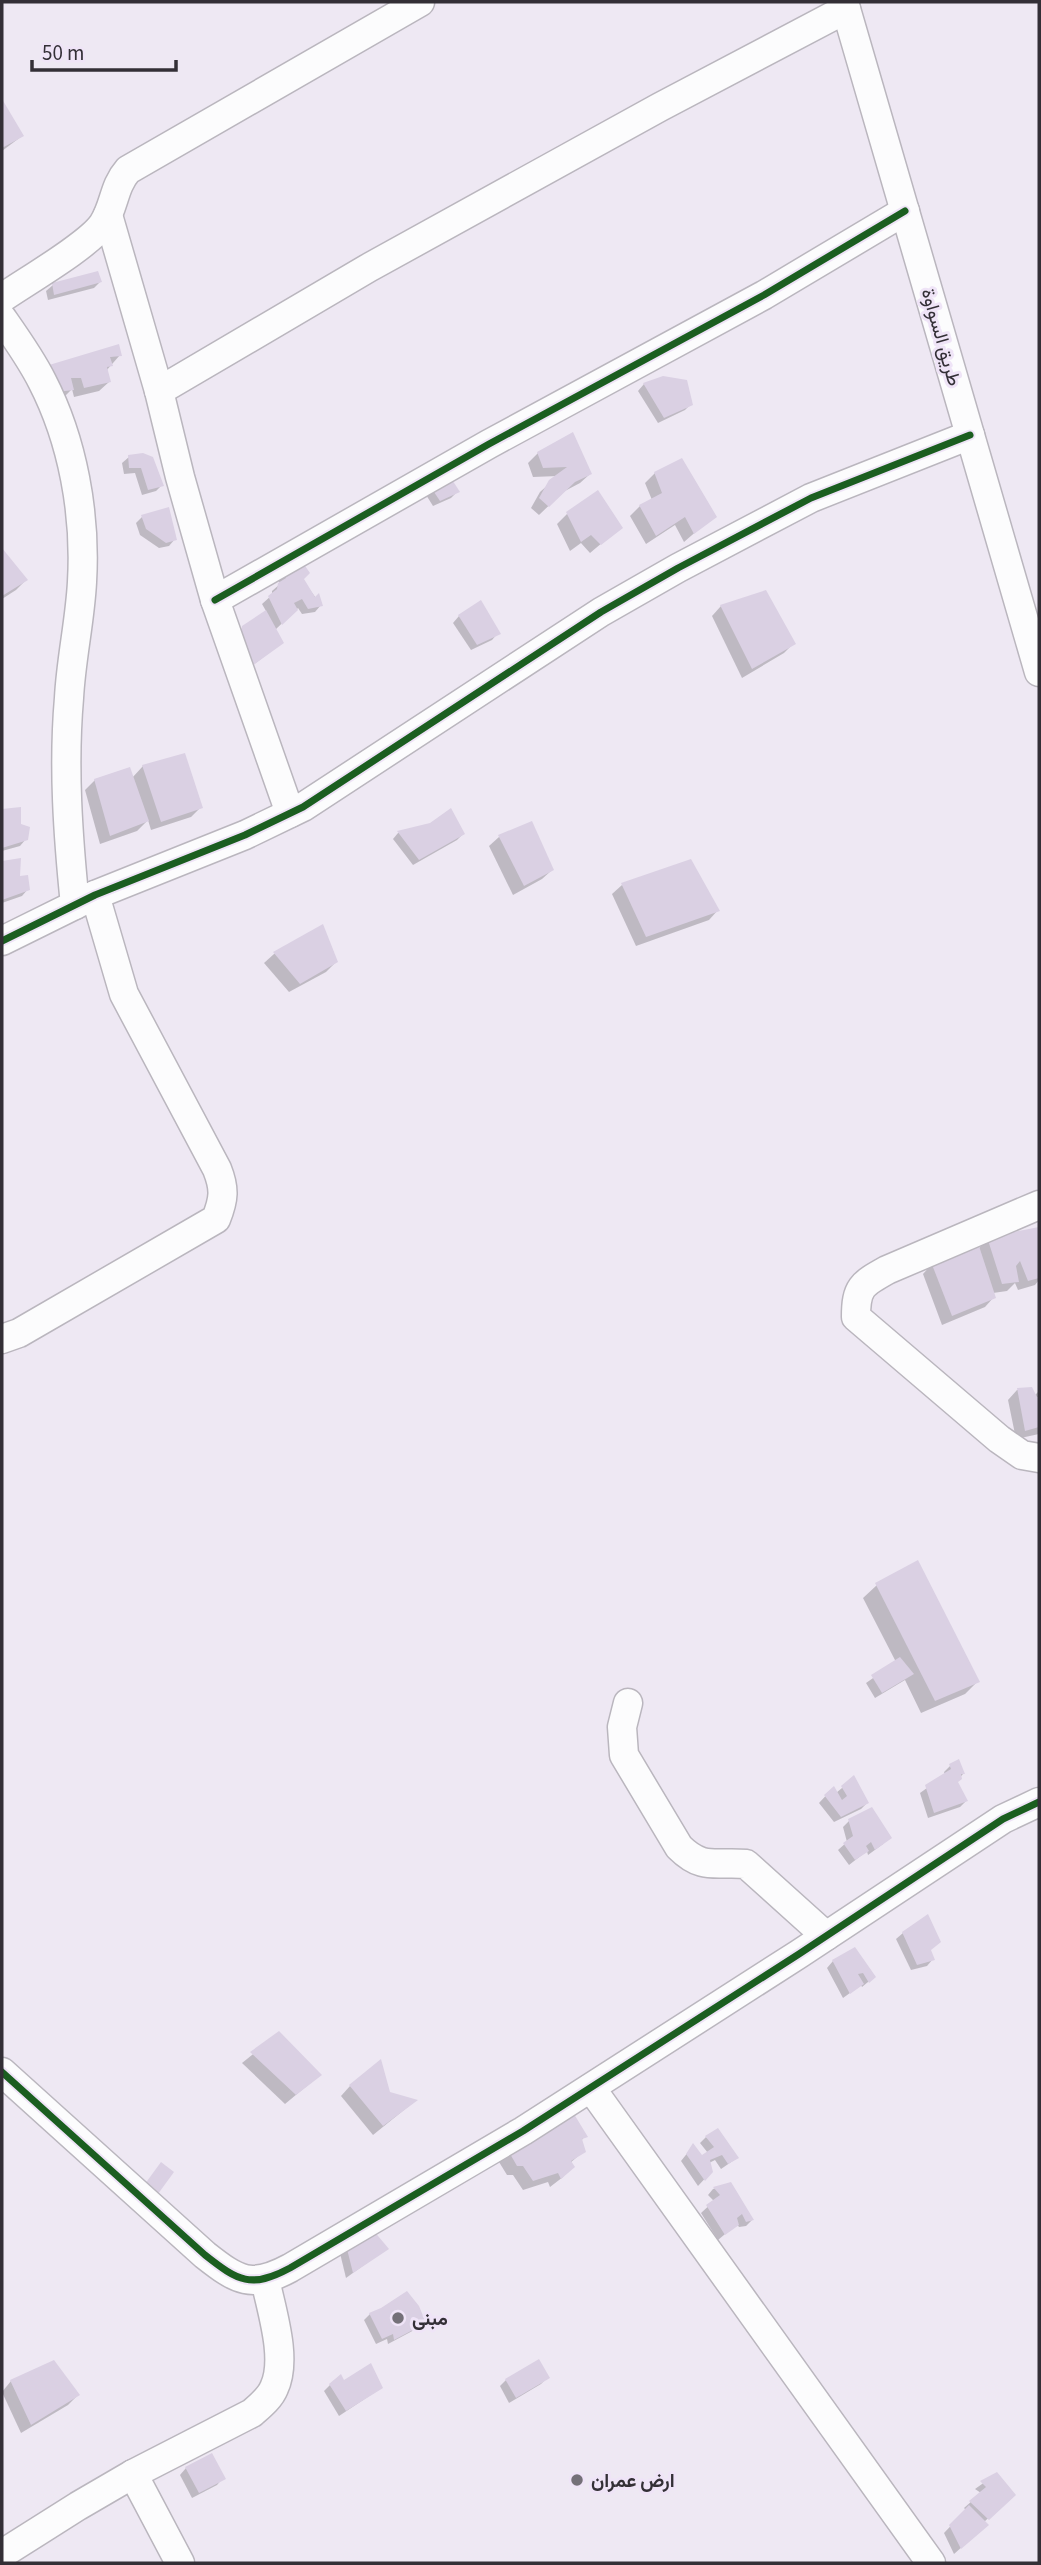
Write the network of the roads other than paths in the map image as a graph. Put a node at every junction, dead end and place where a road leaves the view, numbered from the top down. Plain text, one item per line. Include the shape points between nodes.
1 (420, 2) edge
2 (845, 5) edge
3 (905, 211) junction
4 (108, 215) junction
5 (2, 298) edge
6 (2, 318) edge
7 (159, 391) junction
8 (970, 435) junction
9 (215, 600) junction
10 (1039, 672) edge
11 (290, 813) junction
12 (85, 900) junction
13 (2, 941) edge
14 (1039, 1205) edge
15 (2, 1339) edge
16 (1039, 1458) edge
17 (628, 1703) dead end
18 (1039, 1802) edge
19 (826, 1936) junction
20 (2, 2072) edge
21 (591, 2088) junction
22 (265, 2279) junction
23 (133, 2474) junction
24 (2, 2554) edge
25 (180, 2563) edge
26 (931, 2563) edge

1 - 4 street via 128,170 118,181
2 - 3 street, طريق السواوة
2 - 7 street via 370,267
3 - 8 street, طريق السواوة
3 - 9 street via 764,295
4 - 5 street via 87,240
4 - 7 street
6 - 12 street via 42,380 75,476 82,582 67,724 66,807
7 - 9 street
8 - 10 street, طريق السواوة
8 - 11 street via 801,503 678,568 601,612
9 - 11 street
11 - 12 street
12 - 13 street
12 - 15 street via 124,994 217,1169 224,1185 222,1203 216,1219
14 - 16 street via 887,1270 867,1281 856,1297 856,1317 999,1439 1022,1455
17 - 19 street via 622,1727 624,1755 679,1847 703,1864 746,1864
18 - 19 street via 1003,1819
19 - 21 street
20 - 22 street via 231,2276 246,2281
21 - 22 street
21 - 26 street
22 - 23 street via 279,2351 274,2389 252,2413
23 - 24 street
23 - 25 street

